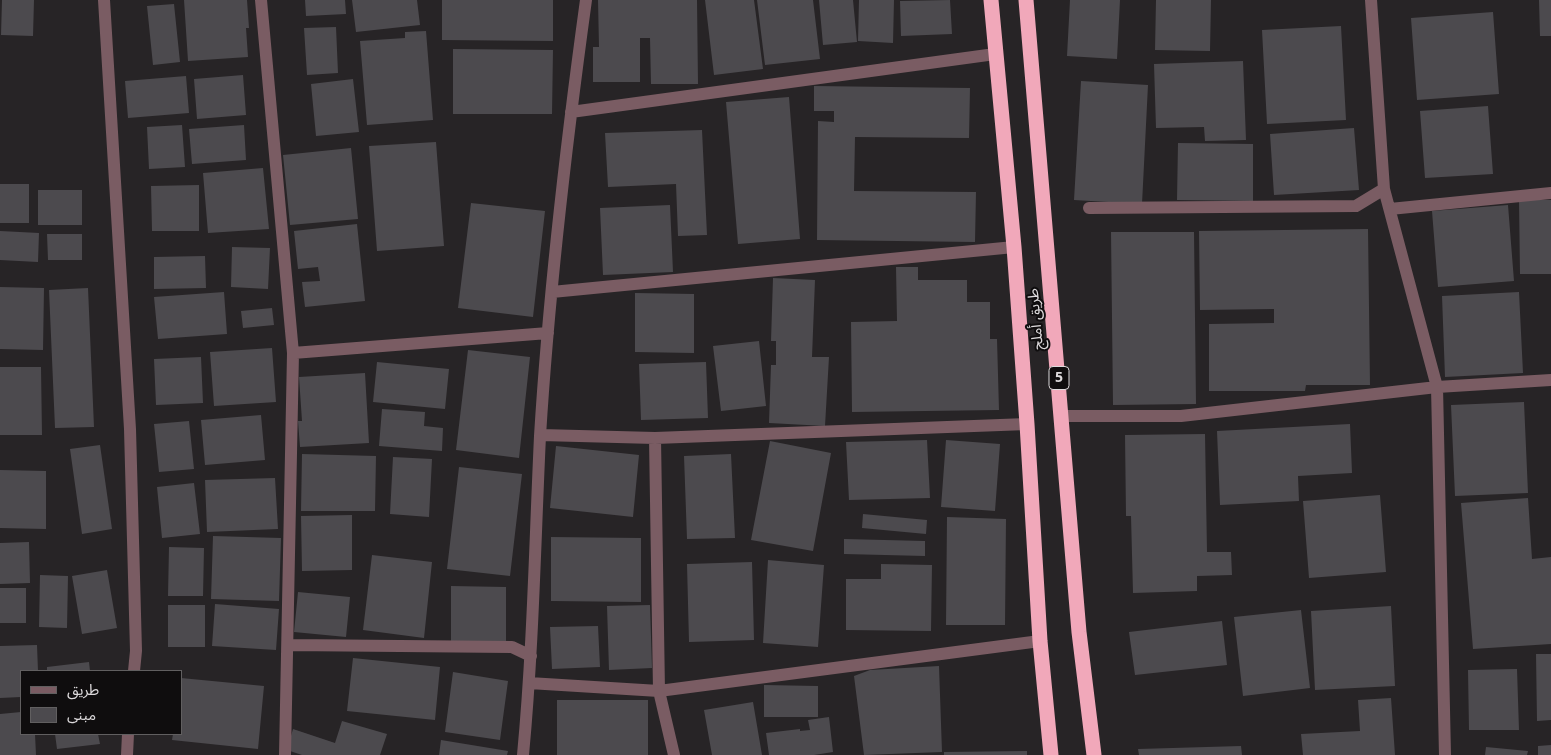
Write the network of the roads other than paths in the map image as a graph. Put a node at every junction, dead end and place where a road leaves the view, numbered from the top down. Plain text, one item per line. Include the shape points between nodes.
1 (104, 0) edge
2 (261, 0) edge
3 (586, 0) edge
4 (991, 0) edge
5 (1026, 0) edge
6 (1371, 0) edge
7 (995, 54) junction
8 (571, 112) junction
9 (1384, 189) junction
10 (1551, 193) edge
11 (1089, 208) dead end
12 (1390, 209) junction
13 (1014, 247) junction
14 (552, 292) junction
15 (548, 332) junction
16 (293, 353) junction
17 (1551, 380) edge
18 (1437, 387) junction
19 (1062, 416) junction
20 (1027, 424) junction
21 (540, 435) junction
22 (655, 438) junction
23 (1040, 640) junction
24 (288, 645) junction
25 (531, 656) junction
26 (134, 670) edge
27 (530, 683) junction
28 (659, 692) junction
29 (128, 735) edge
30 (127, 755) edge
31 (285, 755) edge
32 (522, 755) edge
33 (674, 755) edge
34 (1051, 755) edge
35 (1094, 755) edge
36 (1445, 755) edge

1 - 26 street via 130,429
2 - 16 street
3 - 8 street
4 - 7 highway, طريق أملج
5 - 19 highway, طريق أملج / 5
6 - 9 street
7 - 8 street
7 - 13 highway, طريق أملج
8 - 14 street
9 - 11 street via 1356,206
9 - 12 street
10 - 12 street
12 - 18 street
13 - 14 street
13 - 20 highway, طريق أملج
14 - 15 street
15 - 16 street
15 - 21 street
16 - 24 street
17 - 18 street
18 - 19 street via 1181,416
18 - 36 street
19 - 35 highway, طريق أملج / 5 via 1079,632
20 - 22 street
20 - 23 highway, طريق أملج
21 - 22 street
21 - 25 street
22 - 28 street
23 - 28 street
23 - 34 highway, طريق أملج
24 - 25 street via 512,647
24 - 31 street
25 - 27 street
27 - 28 street
27 - 32 street
28 - 33 street
29 - 30 street

